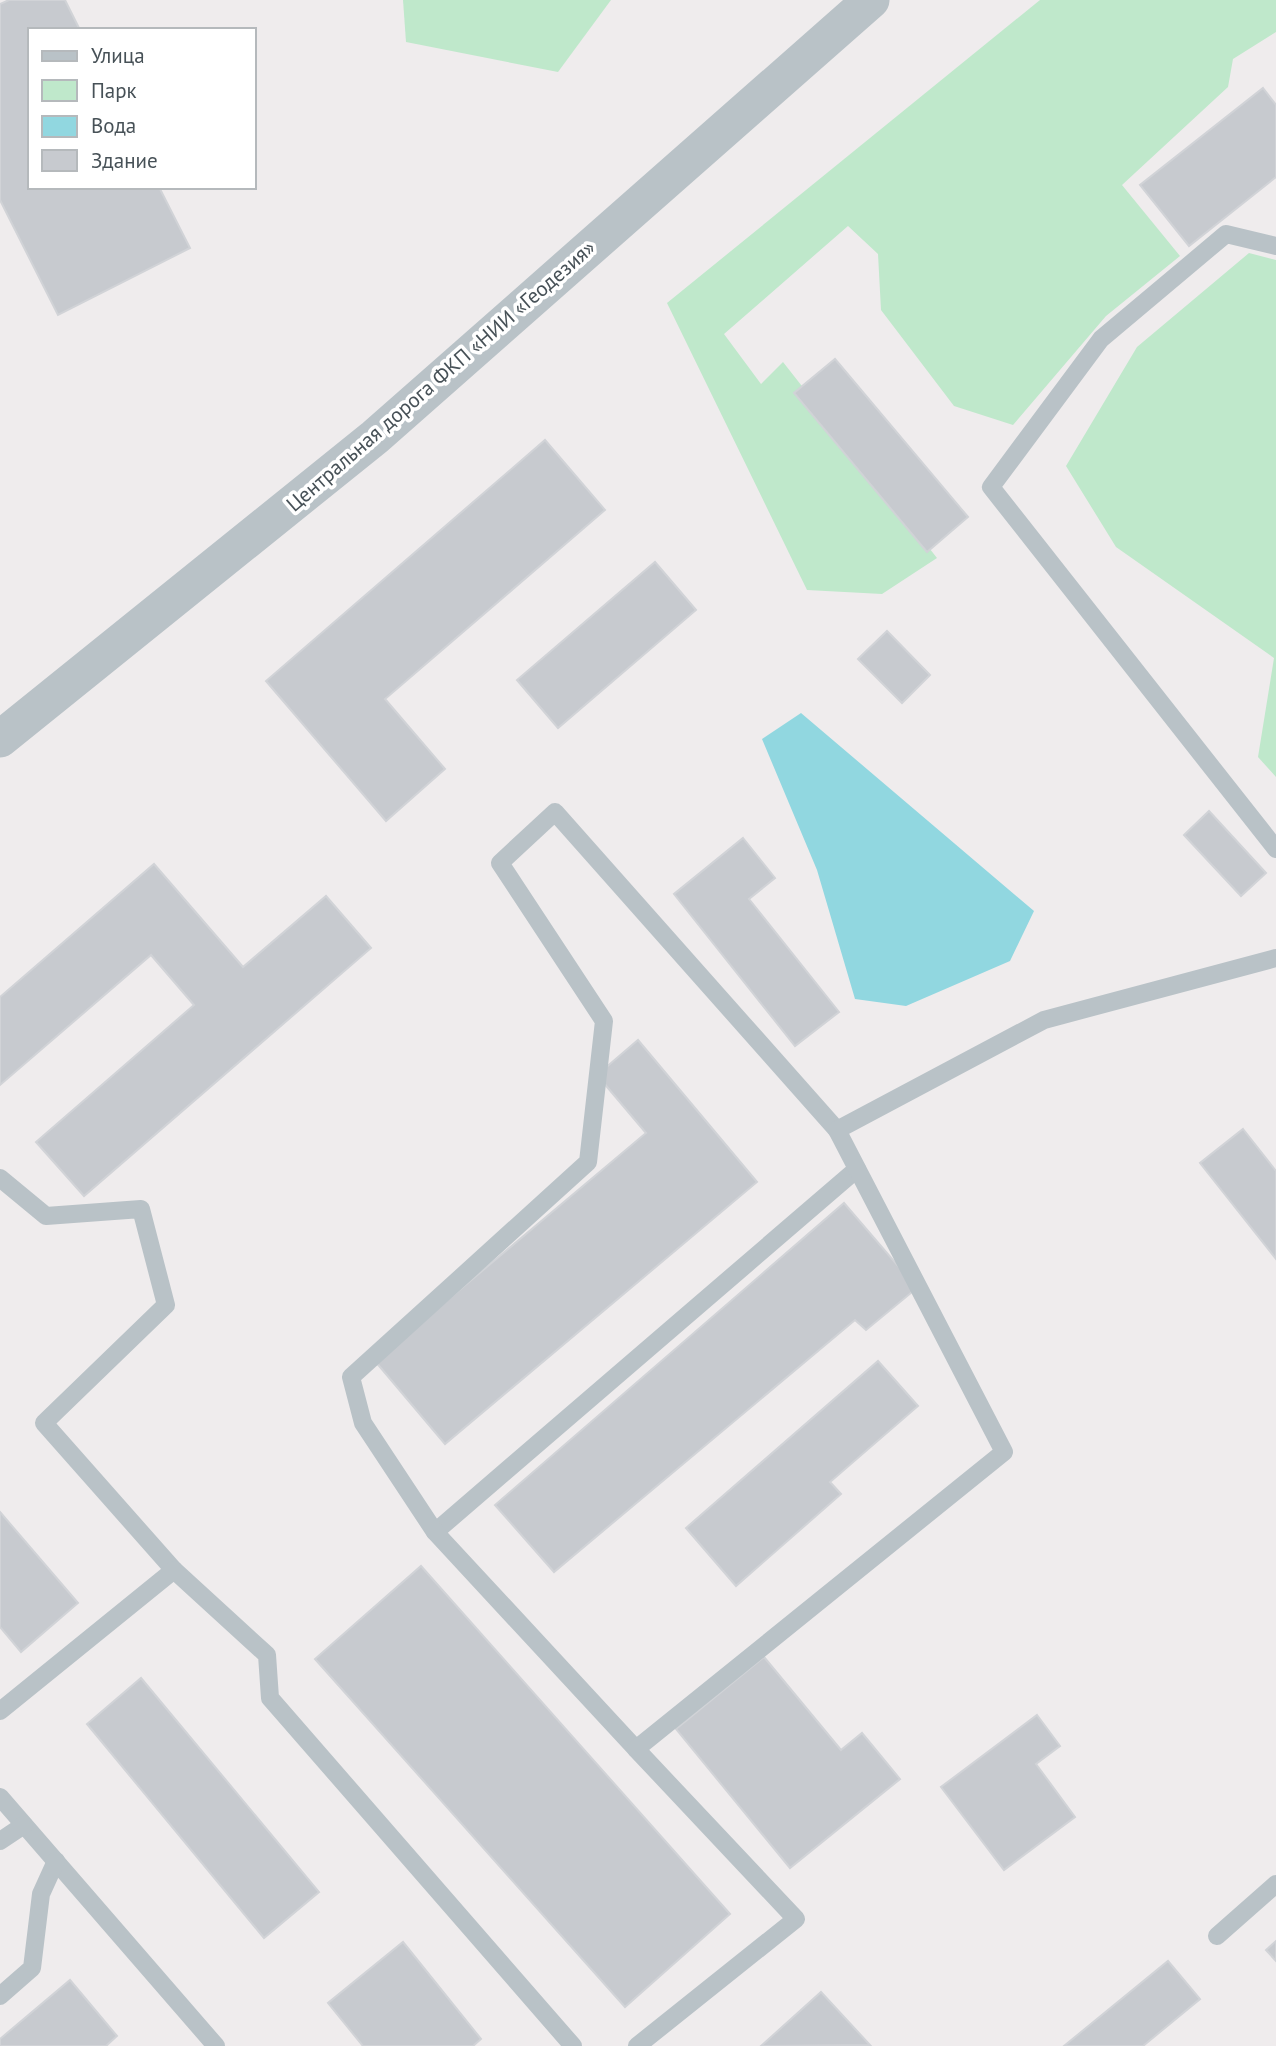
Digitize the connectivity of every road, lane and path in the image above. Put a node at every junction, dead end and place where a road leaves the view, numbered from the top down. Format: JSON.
{"nodes":[{"id":1,"x":871,"y":0,"type":"edge"},
{"id":2,"x":1276,"y":246,"type":"edge"},
{"id":3,"x":0,"y":739,"type":"edge"},
{"id":4,"x":1276,"y":849,"type":"edge"},
{"id":5,"x":1276,"y":958,"type":"edge"},
{"id":6,"x":837,"y":1130,"type":"junction"},
{"id":7,"x":857,"y":1169,"type":"junction"},
{"id":8,"x":0,"y":1178,"type":"edge"},
{"id":9,"x":435,"y":1532,"type":"junction"},
{"id":10,"x":174,"y":1570,"type":"junction"},
{"id":11,"x":0,"y":1711,"type":"edge"},
{"id":12,"x":636,"y":1749,"type":"junction"},
{"id":13,"x":0,"y":1797,"type":"edge"},
{"id":14,"x":24,"y":1825,"type":"junction"},
{"id":15,"x":0,"y":1841,"type":"edge"},
{"id":16,"x":56,"y":1861,"type":"junction"},
{"id":17,"x":1276,"y":1884,"type":"edge"},
{"id":18,"x":1217,"y":1936,"type":"dead end"},
{"id":19,"x":0,"y":1996,"type":"edge"},
{"id":20,"x":216,"y":2046,"type":"edge"},
{"id":21,"x":572,"y":2046,"type":"edge"},
{"id":22,"x":637,"y":2046,"type":"edge"}],
"edges":[{"from":1,"to":3,"type":"street","name":"Центральная дорога ФКП «НИИ «Геодезия»"},
{"from":2,"to":4,"type":"lane"},
{"from":5,"to":6,"type":"lane"},
{"from":6,"to":7,"type":"lane"},
{"from":6,"to":9,"type":"lane"},
{"from":7,"to":9,"type":"lane"},
{"from":7,"to":12,"type":"lane"},
{"from":8,"to":10,"type":"lane"},
{"from":9,"to":12,"type":"lane"},
{"from":10,"to":11,"type":"lane"},
{"from":10,"to":21,"type":"lane"},
{"from":12,"to":22,"type":"lane"},
{"from":13,"to":14,"type":"lane"},
{"from":14,"to":15,"type":"lane"},
{"from":14,"to":16,"type":"lane"},
{"from":16,"to":19,"type":"lane"},
{"from":16,"to":20,"type":"lane"},
{"from":17,"to":18,"type":"lane"}]}
